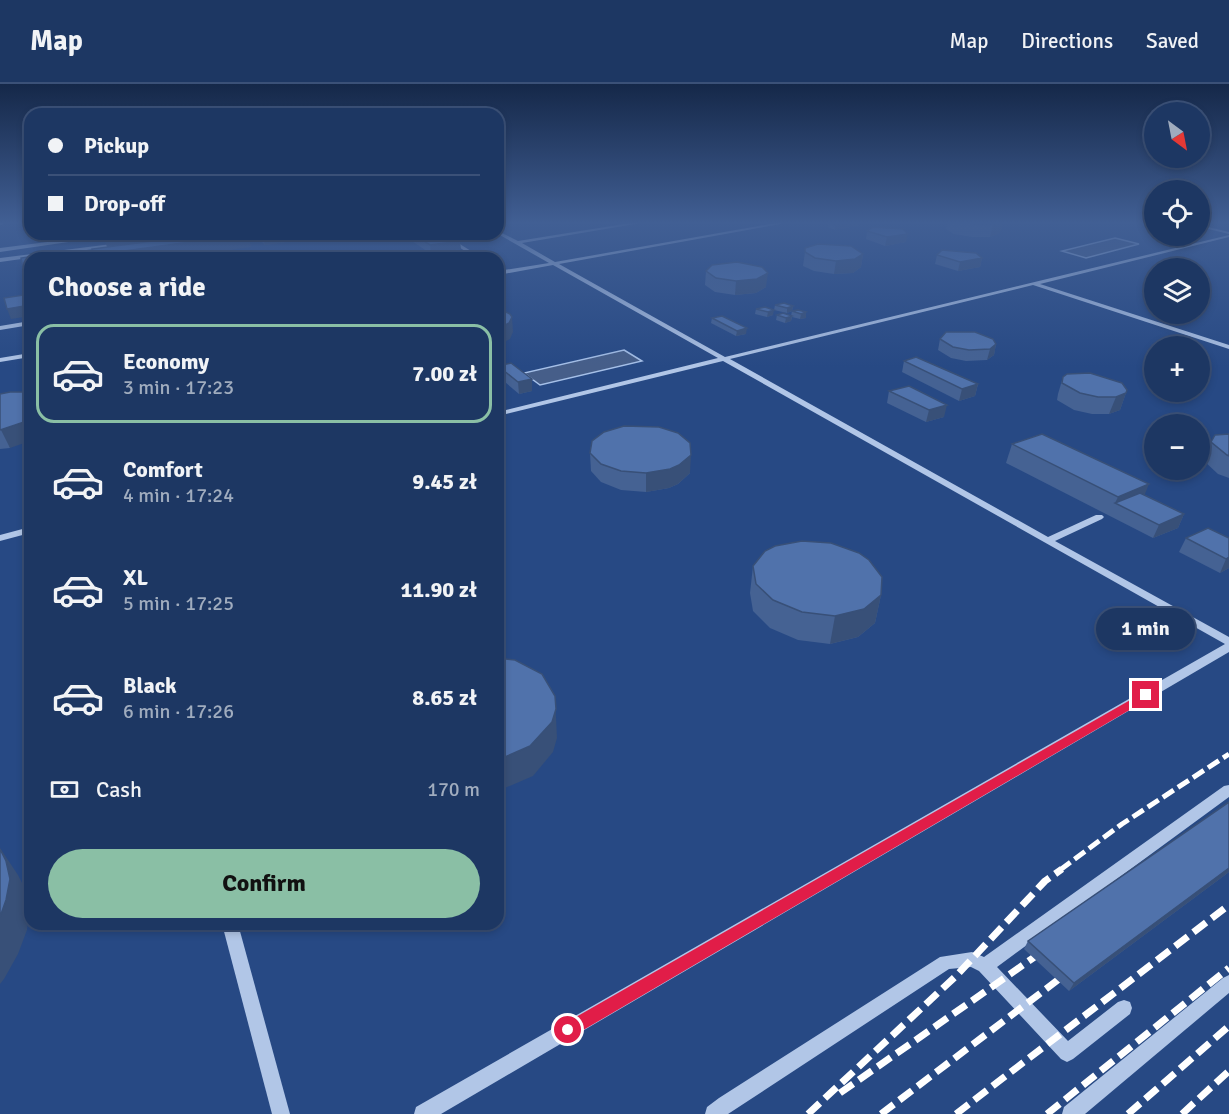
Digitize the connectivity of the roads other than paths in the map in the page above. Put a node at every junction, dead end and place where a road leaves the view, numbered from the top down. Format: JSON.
{"nodes":[{"id":1,"x":568,"y":271,"type":"edge"},
{"id":2,"x":1085,"y":271,"type":"edge"},
{"id":3,"x":1035,"y":284,"type":"junction"},
{"id":4,"x":24,"y":324,"type":"edge"},
{"id":5,"x":0,"y":328,"type":"edge"},
{"id":6,"x":1229,"y":347,"type":"edge"},
{"id":7,"x":24,"y":356,"type":"edge"},
{"id":8,"x":723,"y":358,"type":"junction"},
{"id":9,"x":0,"y":360,"type":"edge"},
{"id":10,"x":504,"y":413,"type":"edge"},
{"id":11,"x":1099,"y":517,"type":"dead end"},
{"id":12,"x":24,"y":532,"type":"edge"},
{"id":13,"x":0,"y":538,"type":"edge"},
{"id":14,"x":1049,"y":540,"type":"junction"},
{"id":15,"x":1229,"y":642,"type":"edge"},
{"id":16,"x":1229,"y":647,"type":"edge"},
{"id":17,"x":1229,"y":790,"type":"edge"},
{"id":18,"x":232,"y":930,"type":"edge"},
{"id":19,"x":985,"y":966,"type":"junction"},
{"id":20,"x":1229,"y":983,"type":"edge"},
{"id":21,"x":1124,"y":1008,"type":"dead end"},
{"id":22,"x":281,"y":1114,"type":"edge"},
{"id":23,"x":423,"y":1114,"type":"edge"},
{"id":24,"x":714,"y":1114,"type":"edge"},
{"id":25,"x":1071,"y":1114,"type":"edge"}],
"edges":[{"from":1,"to":8,"type":"lane"},
{"from":2,"to":3,"type":"lane"},
{"from":3,"to":6,"type":"lane"},
{"from":3,"to":8,"type":"lane"},
{"from":4,"to":5,"type":"lane"},
{"from":7,"to":9,"type":"lane"},
{"from":8,"to":10,"type":"lane"},
{"from":8,"to":14,"type":"lane"},
{"from":11,"to":14,"type":"lane"},
{"from":12,"to":13,"type":"lane"},
{"from":14,"to":15,"type":"lane"},
{"from":16,"to":23,"type":"lane"},
{"from":17,"to":19,"type":"lane"},
{"from":18,"to":22,"type":"lane"},
{"from":19,"to":21,"type":"lane"},
{"from":19,"to":24,"type":"lane"},
{"from":20,"to":25,"type":"lane"}]}
